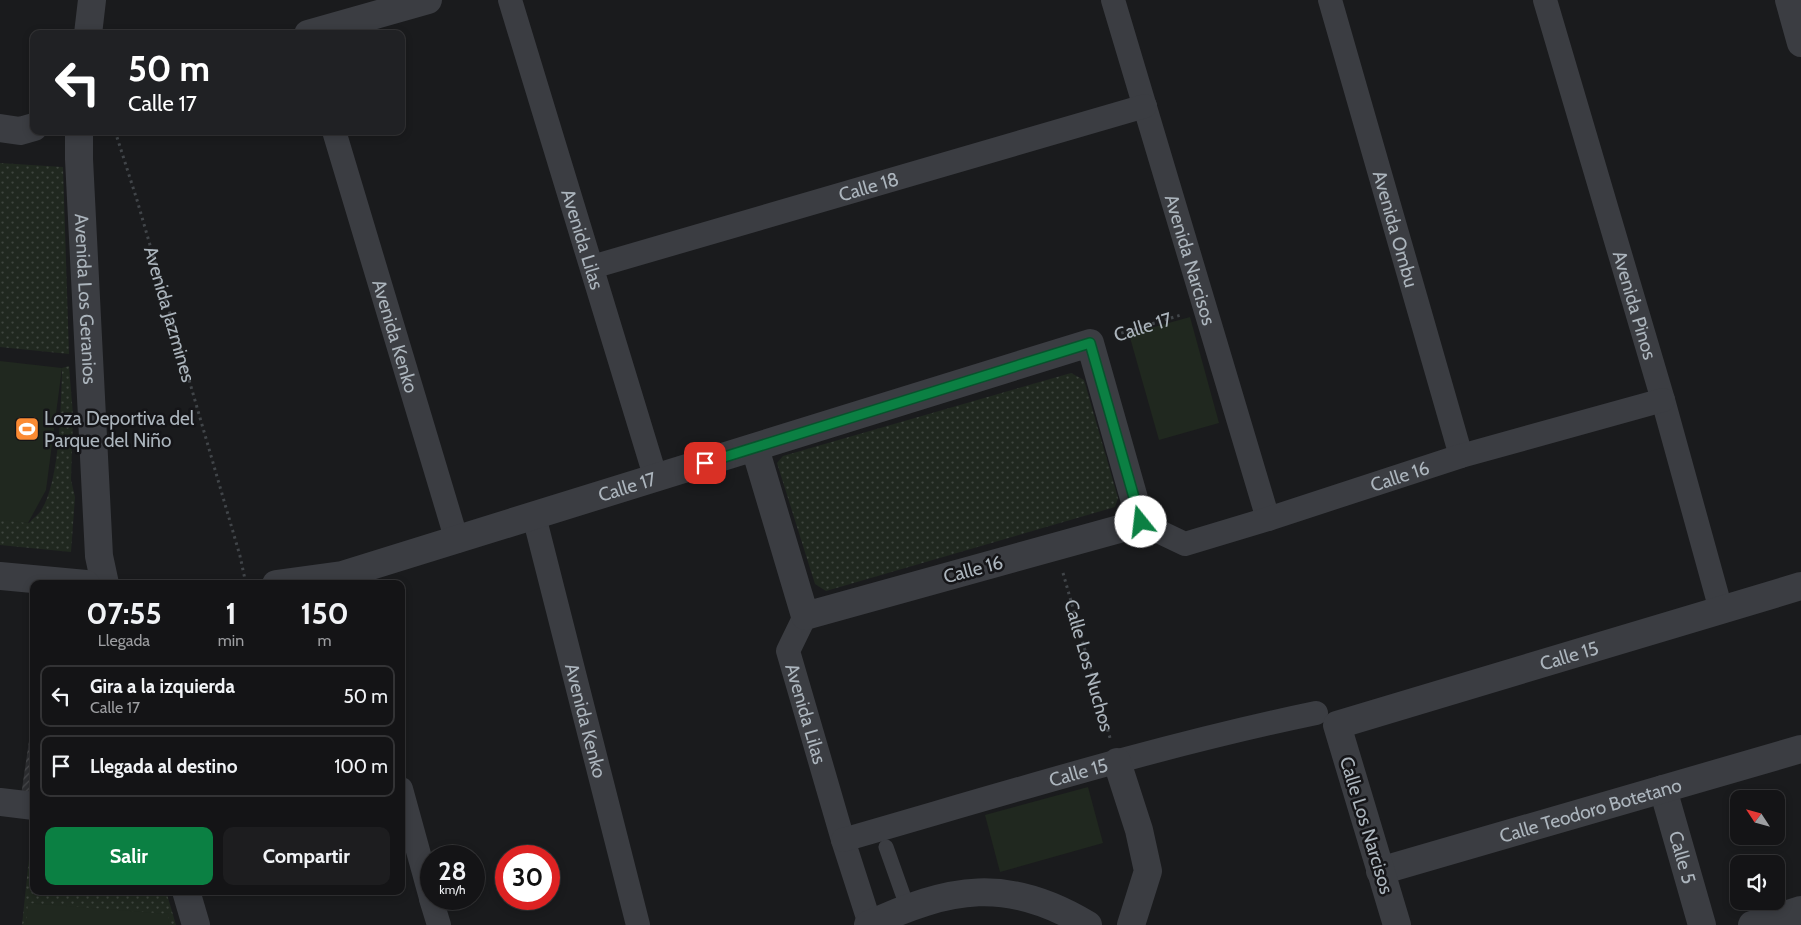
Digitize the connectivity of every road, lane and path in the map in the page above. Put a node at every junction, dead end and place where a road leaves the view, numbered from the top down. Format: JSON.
{"nodes":[{"id":1,"x":92,"y":0,"type":"edge"},
{"id":2,"x":428,"y":0,"type":"edge"},
{"id":3,"x":510,"y":0,"type":"edge"},
{"id":4,"x":1113,"y":0,"type":"edge"},
{"id":5,"x":1330,"y":0,"type":"edge"},
{"id":6,"x":1545,"y":0,"type":"edge"},
{"id":7,"x":1789,"y":0,"type":"edge"},
{"id":8,"x":88,"y":30,"type":"edge"},
{"id":9,"x":322,"y":30,"type":"edge"},
{"id":10,"x":1801,"y":43,"type":"edge"},
{"id":11,"x":1145,"y":106,"type":"junction"},
{"id":12,"x":0,"y":128,"type":"edge"},
{"id":13,"x":30,"y":128,"type":"edge"},
{"id":14,"x":79,"y":135,"type":"edge"},
{"id":15,"x":116,"y":135,"type":"edge"},
{"id":16,"x":335,"y":135,"type":"edge"},
{"id":17,"x":592,"y":267,"type":"junction"},
{"id":18,"x":1205,"y":307,"type":"junction"},
{"id":19,"x":1090,"y":343,"type":"junction"},
{"id":20,"x":1663,"y":400,"type":"junction"},
{"id":21,"x":755,"y":448,"type":"junction"},
{"id":22,"x":1461,"y":456,"type":"junction"},
{"id":23,"x":656,"y":478,"type":"junction"},
{"id":24,"x":534,"y":516,"type":"junction"},
{"id":25,"x":1268,"y":519,"type":"junction"},
{"id":26,"x":1141,"y":522,"type":"junction"},
{"id":27,"x":457,"y":540,"type":"junction"},
{"id":28,"x":1055,"y":546,"type":"junction"},
{"id":29,"x":0,"y":576,"type":"edge"},
{"id":30,"x":344,"y":579,"type":"edge"},
{"id":31,"x":43,"y":580,"type":"edge"},
{"id":32,"x":103,"y":580,"type":"edge"},
{"id":33,"x":245,"y":580,"type":"edge"},
{"id":34,"x":330,"y":580,"type":"edge"},
{"id":35,"x":1801,"y":586,"type":"edge"},
{"id":36,"x":1721,"y":610,"type":"junction"},
{"id":37,"x":805,"y":616,"type":"junction"},
{"id":38,"x":1327,"y":719,"type":"junction"},
{"id":39,"x":1801,"y":750,"type":"edge"},
{"id":40,"x":1116,"y":762,"type":"junction"},
{"id":41,"x":1663,"y":789,"type":"junction"},
{"id":42,"x":0,"y":802,"type":"edge"},
{"id":43,"x":405,"y":804,"type":"edge"},
{"id":44,"x":30,"y":806,"type":"edge"},
{"id":45,"x":843,"y":840,"type":"junction"},
{"id":46,"x":886,"y":847,"type":"dead end"},
{"id":47,"x":420,"y":858,"type":"edge"},
{"id":48,"x":1380,"y":871,"type":"junction"},
{"id":49,"x":187,"y":895,"type":"edge"},
{"id":50,"x":908,"y":909,"type":"junction"},
{"id":51,"x":435,"y":910,"type":"edge"},
{"id":52,"x":1801,"y":910,"type":"edge"},
{"id":53,"x":869,"y":924,"type":"edge"},
{"id":54,"x":196,"y":925,"type":"edge"},
{"id":55,"x":439,"y":925,"type":"edge"},
{"id":56,"x":638,"y":925,"type":"edge"},
{"id":57,"x":1088,"y":925,"type":"edge"},
{"id":58,"x":1131,"y":925,"type":"edge"},
{"id":59,"x":1396,"y":925,"type":"edge"},
{"id":60,"x":1702,"y":925,"type":"edge"},
{"id":61,"x":1752,"y":925,"type":"edge"}],
"edges":[{"from":1,"to":8,"type":"street"},
{"from":2,"to":9,"type":"street"},
{"from":3,"to":17,"type":"street","name":"Avenida Lilas"},
{"from":4,"to":11,"type":"street","name":"Avenida Narcisos"},
{"from":5,"to":22,"type":"street","name":"Avenida Ombu"},
{"from":6,"to":20,"type":"street","name":"Avenida Pinos"},
{"from":7,"to":10,"type":"street"},
{"from":11,"to":17,"type":"street","name":"Calle 18"},
{"from":11,"to":18,"type":"street","name":"Avenida Narcisos"},
{"from":12,"to":13,"type":"street"},
{"from":14,"to":32,"type":"street","name":"Avenida Los Geranios"},
{"from":15,"to":33,"type":"path","name":"Avenida Jazmines"},
{"from":16,"to":27,"type":"street","name":"Avenida Kenko"},
{"from":17,"to":23,"type":"street","name":"Avenida Lilas"},
{"from":18,"to":19,"type":"path","name":"Calle 17"},
{"from":18,"to":25,"type":"street","name":"Avenida Narcisos"},
{"from":19,"to":21,"type":"street","name":"Calle 17"},
{"from":19,"to":26,"type":"street"},
{"from":20,"to":22,"type":"street","name":"Calle 16"},
{"from":20,"to":36,"type":"street","name":"Avenida Pinos"},
{"from":21,"to":23,"type":"street","name":"Calle 17"},
{"from":21,"to":37,"type":"street"},
{"from":22,"to":25,"type":"street","name":"Calle 16"},
{"from":23,"to":24,"type":"street","name":"Calle 17"},
{"from":24,"to":27,"type":"street","name":"Calle 17"},
{"from":24,"to":56,"type":"street","name":"Avenida Kenko"},
{"from":25,"to":26,"type":"street","name":"Calle 16"},
{"from":26,"to":28,"type":"street","name":"Calle 16"},
{"from":27,"to":30,"type":"street","name":"Calle 17"},
{"from":28,"to":37,"type":"street","name":"Calle 16"},
{"from":28,"to":40,"type":"path","name":"Calle Los Nuchos"},
{"from":29,"to":31,"type":"street"},
{"from":30,"to":34,"type":"street","name":"Calle 17"},
{"from":35,"to":36,"type":"street","name":"Calle 15"},
{"from":36,"to":38,"type":"street","name":"Calle 15"},
{"from":37,"to":45,"type":"street","name":"Avenida Lilas"},
{"from":38,"to":40,"type":"street","name":"Calle 15"},
{"from":38,"to":48,"type":"street","name":"Calle Los Narcisos"},
{"from":39,"to":41,"type":"street","name":"Calle Teodoro Botetano"},
{"from":40,"to":45,"type":"street","name":"Calle 15"},
{"from":40,"to":58,"type":"street"},
{"from":41,"to":48,"type":"street","name":"Calle Teodoro Botetano"},
{"from":41,"to":60,"type":"street","name":"Calle 5"},
{"from":42,"to":44,"type":"street"},
{"from":43,"to":47,"type":"street"},
{"from":45,"to":53,"type":"street","name":"Avenida Lilas"},
{"from":46,"to":50,"type":"lane"},
{"from":48,"to":59,"type":"street","name":"Calle Los Narcisos"},
{"from":49,"to":54,"type":"street"},
{"from":50,"to":53,"type":"street"},
{"from":50,"to":57,"type":"street"},
{"from":51,"to":55,"type":"street"},
{"from":52,"to":61,"type":"street"}]}
